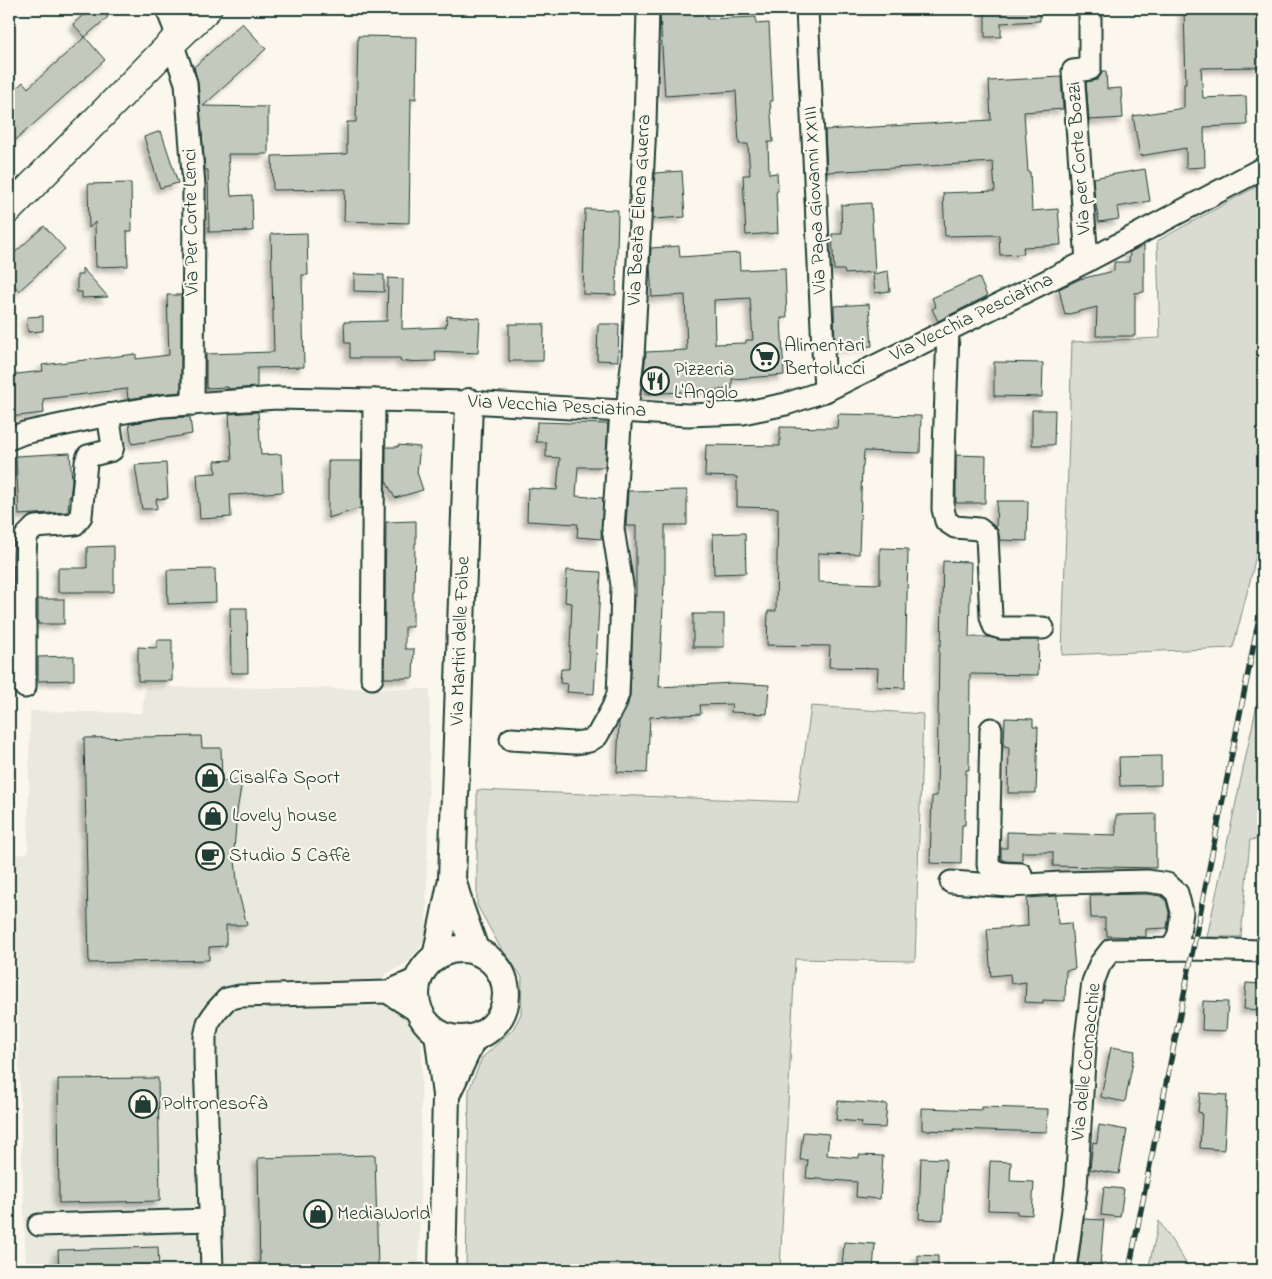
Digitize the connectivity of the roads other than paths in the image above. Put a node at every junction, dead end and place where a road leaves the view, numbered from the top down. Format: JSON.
{"nodes":[{"id":1,"x":168,"y":9,"type":"edge"},
{"id":2,"x":207,"y":9,"type":"edge"},
{"id":3,"x":648,"y":9,"type":"edge"},
{"id":4,"x":807,"y":9,"type":"edge"},
{"id":5,"x":1090,"y":9,"type":"edge"},
{"id":6,"x":175,"y":40,"type":"junction"},
{"id":7,"x":1263,"y":168,"type":"edge"},
{"id":8,"x":9,"y":209,"type":"edge"},
{"id":9,"x":1087,"y":261,"type":"junction"},
{"id":10,"x":948,"y":330,"type":"junction"},
{"id":11,"x":825,"y":391,"type":"junction"},
{"id":12,"x":374,"y":400,"type":"junction"},
{"id":13,"x":470,"y":402,"type":"junction"},
{"id":14,"x":194,"y":404,"type":"junction"},
{"id":15,"x":624,"y":411,"type":"junction"},
{"id":16,"x":108,"y":415,"type":"junction"},
{"id":17,"x":9,"y":438,"type":"edge"},
{"id":18,"x":1043,"y":628,"type":"dead end"},
{"id":19,"x":372,"y":678,"type":"dead end"},
{"id":20,"x":25,"y":688,"type":"dead end"},
{"id":21,"x":991,"y":729,"type":"dead end"},
{"id":22,"x":511,"y":740,"type":"dead end"},
{"id":23,"x":452,"y":879,"type":"junction"},
{"id":24,"x":951,"y":882,"type":"dead end"},
{"id":25,"x":1061,"y":883,"type":"junction"},
{"id":26,"x":1172,"y":949,"type":"junction"},
{"id":27,"x":1263,"y":951,"type":"edge"},
{"id":28,"x":476,"y":952,"type":"junction"},
{"id":29,"x":436,"y":956,"type":"junction"},
{"id":30,"x":419,"y":978,"type":"junction"},
{"id":31,"x":387,"y":992,"type":"junction"},
{"id":32,"x":420,"y":1013,"type":"junction"},
{"id":33,"x":438,"y":1033,"type":"junction"},
{"id":34,"x":473,"y":1038,"type":"junction"},
{"id":35,"x":446,"y":1095,"type":"junction"},
{"id":36,"x":210,"y":1220,"type":"junction"},
{"id":37,"x":39,"y":1225,"type":"dead end"},
{"id":38,"x":212,"y":1270,"type":"edge"},
{"id":39,"x":442,"y":1270,"type":"edge"},
{"id":40,"x":1065,"y":1270,"type":"edge"}],
"edges":[{"from":1,"to":6,"type":"street","name":"Via Per Corte Lenci"},
{"from":2,"to":6,"type":"main road"},
{"from":3,"to":15,"type":"street","name":"Via Beata Elena Guerra"},
{"from":4,"to":11,"type":"street","name":"Via Papa Giovanni XXIII"},
{"from":5,"to":9,"type":"street","name":"Via per Corte Bozzi"},
{"from":6,"to":8,"type":"main road"},
{"from":6,"to":14,"type":"street","name":"Via Per Corte Lenci"},
{"from":7,"to":9,"type":"street","name":"Via Vecchia Pesciatina"},
{"from":9,"to":10,"type":"street","name":"Via Vecchia Pesciatina"},
{"from":10,"to":11,"type":"street","name":"Via Vecchia Pesciatina"},
{"from":10,"to":18,"type":"street"},
{"from":11,"to":15,"type":"street","name":"Via Vecchia Pesciatina"},
{"from":12,"to":13,"type":"street","name":"Via Vecchia Pesciatina"},
{"from":12,"to":14,"type":"street","name":"Via Vecchia Pesciatina"},
{"from":12,"to":19,"type":"street"},
{"from":13,"to":15,"type":"street","name":"Via Vecchia Pesciatina"},
{"from":13,"to":23,"type":"street","name":"Via Martiri delle Foibe"},
{"from":14,"to":16,"type":"street","name":"Via Vecchia Pesciatina"},
{"from":15,"to":22,"type":"street","name":"Via Beata Elena Guerra"},
{"from":16,"to":17,"type":"street","name":"Via Vecchia Pesciatina"},
{"from":16,"to":20,"type":"street"},
{"from":21,"to":25,"type":"street"},
{"from":23,"to":28,"type":"street","name":"Via Martiri delle Foibe"},
{"from":23,"to":29,"type":"street","name":"Via Martiri delle Foibe"},
{"from":24,"to":25,"type":"street"},
{"from":25,"to":26,"type":"street"},
{"from":26,"to":27,"type":"street","name":"Via delle Cornacchie"},
{"from":26,"to":40,"type":"street","name":"Via delle Cornacchie"},
{"from":28,"to":29,"type":"street"},
{"from":28,"to":34,"type":"street"},
{"from":29,"to":30,"type":"street"},
{"from":30,"to":31,"type":"street"},
{"from":30,"to":32,"type":"street"},
{"from":31,"to":32,"type":"street"},
{"from":31,"to":36,"type":"street"},
{"from":32,"to":33,"type":"street"},
{"from":33,"to":34,"type":"street"},
{"from":33,"to":35,"type":"street"},
{"from":34,"to":35,"type":"street"},
{"from":35,"to":39,"type":"street"},
{"from":36,"to":37,"type":"street"},
{"from":36,"to":38,"type":"street"}]}
